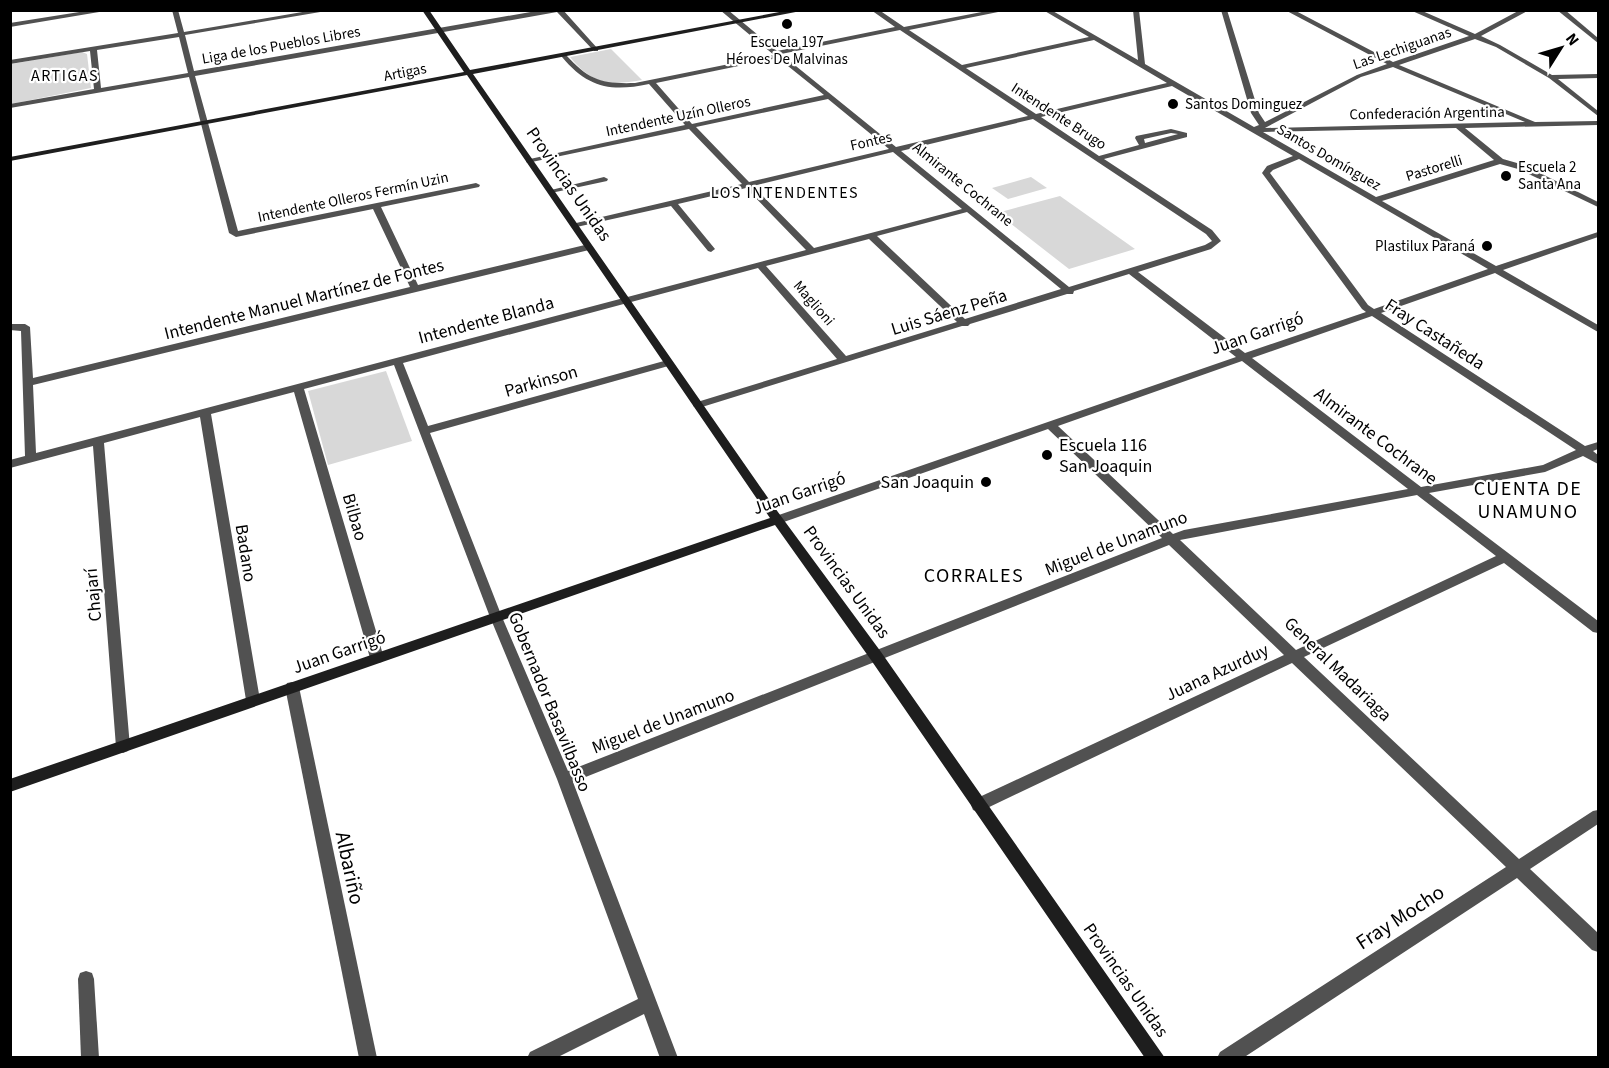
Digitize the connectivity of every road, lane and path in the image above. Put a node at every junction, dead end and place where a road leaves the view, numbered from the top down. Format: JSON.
{"nodes":[{"id":1,"x":61,"y":10,"type":"edge"},
{"id":2,"x":108,"y":10,"type":"edge"},
{"id":3,"x":175,"y":10,"type":"edge"},
{"id":4,"x":329,"y":10,"type":"edge"},
{"id":5,"x":425,"y":10,"type":"edge"},
{"id":6,"x":557,"y":10,"type":"edge"},
{"id":7,"x":804,"y":10,"type":"edge"},
{"id":8,"x":874,"y":10,"type":"edge"},
{"id":9,"x":1005,"y":10,"type":"edge"},
{"id":10,"x":1046,"y":10,"type":"edge"},
{"id":11,"x":1136,"y":10,"type":"edge"},
{"id":12,"x":1224,"y":10,"type":"edge"},
{"id":13,"x":1288,"y":10,"type":"edge"},
{"id":14,"x":1413,"y":10,"type":"edge"},
{"id":15,"x":1526,"y":10,"type":"edge"},
{"id":16,"x":1560,"y":10,"type":"edge"},
{"id":17,"x":722,"y":11,"type":"edge"},
{"id":18,"x":50,"y":20,"type":"junction"},
{"id":19,"x":738,"y":23,"type":"junction"},
{"id":20,"x":10,"y":25,"type":"edge"},
{"id":21,"x":903,"y":29,"type":"junction"},
{"id":22,"x":439,"y":30,"type":"junction"},
{"id":23,"x":181,"y":34,"type":"junction"},
{"id":24,"x":1476,"y":36,"type":"junction"},
{"id":25,"x":1095,"y":38,"type":"junction"},
{"id":26,"x":1599,"y":41,"type":"edge"},
{"id":27,"x":93,"y":48,"type":"junction"},
{"id":28,"x":596,"y":50,"type":"junction"},
{"id":29,"x":778,"y":54,"type":"junction"},
{"id":30,"x":564,"y":56,"type":"junction"},
{"id":31,"x":10,"y":62,"type":"edge"},
{"id":32,"x":1142,"y":64,"type":"junction"},
{"id":33,"x":1392,"y":64,"type":"junction"},
{"id":34,"x":962,"y":67,"type":"junction"},
{"id":35,"x":190,"y":74,"type":"junction"},
{"id":36,"x":468,"y":74,"type":"junction"},
{"id":37,"x":1599,"y":76,"type":"edge"},
{"id":38,"x":1551,"y":77,"type":"junction"},
{"id":39,"x":651,"y":82,"type":"junction"},
{"id":40,"x":1174,"y":83,"type":"junction"},
{"id":41,"x":98,"y":90,"type":"junction"},
{"id":42,"x":831,"y":96,"type":"junction"},
{"id":43,"x":10,"y":106,"type":"edge"},
{"id":44,"x":1599,"y":114,"type":"edge"},
{"id":45,"x":1033,"y":115,"type":"junction"},
{"id":46,"x":1599,"y":123,"type":"edge"},
{"id":47,"x":202,"y":124,"type":"junction"},
{"id":48,"x":1534,"y":124,"type":"junction"},
{"id":49,"x":1458,"y":126,"type":"junction"},
{"id":50,"x":691,"y":127,"type":"junction"},
{"id":51,"x":1259,"y":127,"type":"junction"},
{"id":52,"x":1143,"y":146,"type":"junction"},
{"id":53,"x":896,"y":149,"type":"junction"},
{"id":54,"x":1300,"y":156,"type":"junction"},
{"id":55,"x":1098,"y":158,"type":"junction"},
{"id":56,"x":10,"y":159,"type":"edge"},
{"id":57,"x":530,"y":161,"type":"junction"},
{"id":58,"x":1500,"y":161,"type":"junction"},
{"id":59,"x":604,"y":179,"type":"dead end"},
{"id":60,"x":746,"y":184,"type":"junction"},
{"id":61,"x":476,"y":185,"type":"dead end"},
{"id":62,"x":551,"y":191,"type":"junction"},
{"id":63,"x":1375,"y":200,"type":"junction"},
{"id":64,"x":673,"y":203,"type":"junction"},
{"id":65,"x":1599,"y":205,"type":"edge"},
{"id":66,"x":376,"y":206,"type":"junction"},
{"id":67,"x":970,"y":209,"type":"junction"},
{"id":68,"x":575,"y":226,"type":"junction"},
{"id":69,"x":870,"y":235,"type":"junction"},
{"id":70,"x":1596,"y":237,"type":"edge"},
{"id":71,"x":589,"y":247,"type":"junction"},
{"id":72,"x":1208,"y":248,"type":"joint"},
{"id":73,"x":711,"y":249,"type":"dead end"},
{"id":74,"x":811,"y":250,"type":"junction"},
{"id":75,"x":760,"y":265,"type":"junction"},
{"id":76,"x":1496,"y":270,"type":"junction"},
{"id":77,"x":1132,"y":272,"type":"junction"},
{"id":78,"x":415,"y":288,"type":"junction"},
{"id":79,"x":1070,"y":292,"type":"junction"},
{"id":80,"x":626,"y":300,"type":"junction"},
{"id":81,"x":1371,"y":312,"type":"junction"},
{"id":82,"x":965,"y":324,"type":"junction"},
{"id":83,"x":11,"y":327,"type":"edge"},
{"id":84,"x":1599,"y":329,"type":"edge"},
{"id":85,"x":1242,"y":357,"type":"junction"},
{"id":86,"x":397,"y":360,"type":"junction"},
{"id":87,"x":845,"y":361,"type":"junction"},
{"id":88,"x":668,"y":363,"type":"junction"},
{"id":89,"x":27,"y":383,"type":"junction"},
{"id":90,"x":298,"y":387,"type":"junction"},
{"id":91,"x":698,"y":405,"type":"junction"},
{"id":92,"x":205,"y":412,"type":"junction"},
{"id":93,"x":1049,"y":424,"type":"junction"},
{"id":94,"x":424,"y":431,"type":"junction"},
{"id":95,"x":99,"y":440,"type":"junction"},
{"id":96,"x":1599,"y":445,"type":"edge"},
{"id":97,"x":1585,"y":451,"type":"junction"},
{"id":98,"x":31,"y":459,"type":"junction"},
{"id":99,"x":1599,"y":460,"type":"edge"},
{"id":100,"x":10,"y":464,"type":"edge"},
{"id":101,"x":1418,"y":490,"type":"junction"},
{"id":102,"x":777,"y":520,"type":"junction"},
{"id":103,"x":1171,"y":538,"type":"junction"},
{"id":104,"x":1505,"y":557,"type":"junction"},
{"id":105,"x":496,"y":618,"type":"junction"},
{"id":106,"x":1599,"y":628,"type":"edge"},
{"id":107,"x":1295,"y":655,"type":"junction"},
{"id":108,"x":876,"y":656,"type":"junction"},
{"id":109,"x":376,"y":658,"type":"junction"},
{"id":110,"x":291,"y":687,"type":"junction"},
{"id":111,"x":253,"y":700,"type":"junction"},
{"id":112,"x":123,"y":747,"type":"junction"},
{"id":113,"x":564,"y":779,"type":"junction"},
{"id":114,"x":10,"y":786,"type":"edge"},
{"id":115,"x":978,"y":805,"type":"junction"},
{"id":116,"x":1599,"y":816,"type":"edge"},
{"id":117,"x":1516,"y":868,"type":"junction"},
{"id":118,"x":1599,"y":944,"type":"edge"},
{"id":119,"x":86,"y":979,"type":"dead end"},
{"id":120,"x":648,"y":1003,"type":"junction"},
{"id":121,"x":90,"y":1058,"type":"edge"},
{"id":122,"x":368,"y":1058,"type":"edge"},
{"id":123,"x":536,"y":1058,"type":"edge"},
{"id":124,"x":669,"y":1058,"type":"edge"},
{"id":125,"x":1156,"y":1058,"type":"edge"},
{"id":126,"x":1226,"y":1058,"type":"edge"}],
"edges":[{"from":1,"to":18,"type":"street"},
{"from":2,"to":18,"type":"street"},
{"from":3,"to":23,"type":"street"},
{"from":4,"to":23,"type":"street"},
{"from":5,"to":22,"type":"street","name":"Provincias Unidas"},
{"from":6,"to":22,"type":"street","name":"Liga de los Pueblos Libres"},
{"from":6,"to":28,"type":"street"},
{"from":7,"to":19,"type":"street","name":"Artigas"},
{"from":8,"to":21,"type":"street","name":"Intendente Brugo"},
{"from":9,"to":21,"type":"street"},
{"from":10,"to":25,"type":"street","name":"Santos Domínguez"},
{"from":11,"to":32,"type":"street"},
{"from":12,"to":51,"type":"street"},
{"from":13,"to":33,"type":"street"},
{"from":14,"to":24,"type":"street"},
{"from":15,"to":24,"type":"street","name":"Las Lechiguanas"},
{"from":16,"to":26,"type":"street"},
{"from":17,"to":19,"type":"street","name":"Almirante Cochrane"},
{"from":18,"to":20,"type":"street"},
{"from":19,"to":28,"type":"street","name":"Artigas"},
{"from":19,"to":29,"type":"street","name":"Almirante Cochrane"},
{"from":21,"to":29,"type":"street"},
{"from":21,"to":34,"type":"street","name":"Intendente Brugo"},
{"from":22,"to":35,"type":"street","name":"Liga de los Pueblos Libres"},
{"from":22,"to":36,"type":"street","name":"Provincias Unidas"},
{"from":23,"to":27,"type":"street"},
{"from":23,"to":35,"type":"street"},
{"from":24,"to":33,"type":"street","name":"Las Lechiguanas"},
{"from":24,"to":38,"type":"street"},
{"from":25,"to":32,"type":"street","name":"Santos Domínguez"},
{"from":25,"to":34,"type":"street"},
{"from":27,"to":31,"type":"street"},
{"from":27,"to":41,"type":"street"},
{"from":28,"to":30,"type":"street","name":"Artigas"},
{"from":29,"to":39,"type":"street"},
{"from":29,"to":42,"type":"street","name":"Almirante Cochrane"},
{"from":30,"to":36,"type":"street","name":"Artigas"},
{"from":30,"to":39,"type":"street"},
{"from":32,"to":40,"type":"street","name":"Santos Domínguez"},
{"from":33,"to":48,"type":"street"},
{"from":33,"to":51,"type":"street","name":"Las Lechiguanas"},
{"from":34,"to":45,"type":"street","name":"Intendente Brugo"},
{"from":35,"to":41,"type":"street","name":"Liga de los Pueblos Libres"},
{"from":35,"to":47,"type":"street"},
{"from":36,"to":47,"type":"street","name":"Artigas"},
{"from":36,"to":57,"type":"street","name":"Provincias Unidas"},
{"from":37,"to":38,"type":"street"},
{"from":38,"to":44,"type":"street"},
{"from":39,"to":50,"type":"street"},
{"from":40,"to":45,"type":"street","name":"Fontes"},
{"from":40,"to":51,"type":"street","name":"Santos Domínguez"},
{"from":41,"to":43,"type":"street","name":"Liga de los Pueblos Libres"},
{"from":42,"to":50,"type":"street","name":"Intendente Uzín Olleros"},
{"from":42,"to":53,"type":"street","name":"Almirante Cochrane"},
{"from":45,"to":53,"type":"street","name":"Fontes"},
{"from":45,"to":55,"type":"street","name":"Intendente Brugo"},
{"from":46,"to":48,"type":"street","name":"Confederación Argentina"},
{"from":47,"to":56,"type":"street","name":"Artigas"},
{"from":47,"to":66,"type":"street","name":"Intendente Olleros Fermín Uzin"},
{"from":48,"to":49,"type":"street","name":"Confederación Argentina"},
{"from":49,"to":51,"type":"street","name":"Confederación Argentina"},
{"from":49,"to":58,"type":"street"},
{"from":50,"to":57,"type":"street","name":"Intendente Uzín Olleros"},
{"from":50,"to":60,"type":"street"},
{"from":51,"to":54,"type":"street","name":"Santos Domínguez"},
{"from":52,"to":52,"type":"street"},
{"from":52,"to":55,"type":"street"},
{"from":53,"to":60,"type":"street","name":"Fontes"},
{"from":53,"to":67,"type":"street","name":"Almirante Cochrane"},
{"from":54,"to":63,"type":"street","name":"Santos Domínguez"},
{"from":54,"to":81,"type":"street","name":"Fray Castañeda"},
{"from":55,"to":72,"type":"street","name":"Intendente Brugo"},
{"from":57,"to":62,"type":"street","name":"Provincias Unidas"},
{"from":58,"to":63,"type":"street","name":"Pastorelli"},
{"from":58,"to":65,"type":"street"},
{"from":59,"to":62,"type":"street"},
{"from":60,"to":64,"type":"street","name":"Fontes"},
{"from":60,"to":74,"type":"street"},
{"from":61,"to":66,"type":"street","name":"Intendente Olleros Fermín Uzin"},
{"from":62,"to":68,"type":"street","name":"Provincias Unidas"},
{"from":63,"to":76,"type":"street","name":"Santos Domínguez"},
{"from":64,"to":68,"type":"street","name":"Fontes"},
{"from":64,"to":73,"type":"street"},
{"from":66,"to":78,"type":"street"},
{"from":67,"to":69,"type":"street","name":"Intendente Blanda"},
{"from":67,"to":79,"type":"street","name":"Almirante Cochrane"},
{"from":68,"to":71,"type":"street","name":"Provincias Unidas"},
{"from":69,"to":74,"type":"street","name":"Intendente Blanda"},
{"from":69,"to":82,"type":"street"},
{"from":70,"to":76,"type":"street","name":"Juan Garrigó"},
{"from":71,"to":78,"type":"street","name":"Intendente Manuel Martínez de Fontes"},
{"from":71,"to":80,"type":"street","name":"Provincias Unidas"},
{"from":72,"to":77,"type":"street","name":"Luis Sáenz Peña"},
{"from":74,"to":75,"type":"street","name":"Intendente Blanda"},
{"from":75,"to":80,"type":"street","name":"Intendente Blanda"},
{"from":75,"to":87,"type":"street","name":"Maglioni"},
{"from":76,"to":81,"type":"street","name":"Juan Garrigó"},
{"from":76,"to":84,"type":"street","name":"Santos Domínguez"},
{"from":77,"to":79,"type":"street","name":"Luis Sáenz Peña"},
{"from":77,"to":85,"type":"street","name":"Almirante Cochrane"},
{"from":78,"to":89,"type":"street","name":"Intendente Manuel Martínez de Fontes"},
{"from":79,"to":82,"type":"street","name":"Luis Sáenz Peña"},
{"from":80,"to":86,"type":"street","name":"Intendente Blanda"},
{"from":80,"to":88,"type":"street","name":"Provincias Unidas"},
{"from":81,"to":85,"type":"street","name":"Juan Garrigó"},
{"from":81,"to":97,"type":"street","name":"Fray Castañeda"},
{"from":82,"to":87,"type":"street","name":"Luis Sáenz Peña"},
{"from":83,"to":89,"type":"street"},
{"from":85,"to":93,"type":"street","name":"Juan Garrigó"},
{"from":85,"to":101,"type":"street","name":"Almirante Cochrane"},
{"from":86,"to":90,"type":"street","name":"Intendente Blanda"},
{"from":86,"to":94,"type":"street","name":"Gobernador Basavilbasso"},
{"from":87,"to":91,"type":"street","name":"Luis Sáenz Peña"},
{"from":88,"to":91,"type":"street","name":"Provincias Unidas"},
{"from":88,"to":94,"type":"street","name":"Parkinson"},
{"from":89,"to":98,"type":"street"},
{"from":90,"to":92,"type":"street","name":"Intendente Blanda"},
{"from":90,"to":109,"type":"street","name":"Bilbao"},
{"from":91,"to":102,"type":"street","name":"Provincias Unidas"},
{"from":92,"to":95,"type":"street","name":"Intendente Blanda"},
{"from":92,"to":111,"type":"street","name":"Badano"},
{"from":93,"to":102,"type":"street","name":"Juan Garrigó"},
{"from":93,"to":103,"type":"street","name":"General Madariaga"},
{"from":94,"to":105,"type":"street","name":"Gobernador Basavilbasso"},
{"from":95,"to":98,"type":"street","name":"Intendente Blanda"},
{"from":95,"to":112,"type":"street","name":"Chajarí"},
{"from":96,"to":97,"type":"street","name":"Miguel de Unamuno"},
{"from":97,"to":99,"type":"street","name":"Fray Castañeda"},
{"from":97,"to":101,"type":"street","name":"Miguel de Unamuno"},
{"from":98,"to":100,"type":"street","name":"Intendente Blanda"},
{"from":101,"to":103,"type":"street","name":"Miguel de Unamuno"},
{"from":101,"to":104,"type":"street","name":"Almirante Cochrane"},
{"from":102,"to":105,"type":"street","name":"Juan Garrigó"},
{"from":102,"to":108,"type":"street","name":"Provincias Unidas"},
{"from":103,"to":107,"type":"street","name":"General Madariaga"},
{"from":103,"to":108,"type":"street","name":"Miguel de Unamuno"},
{"from":104,"to":106,"type":"street","name":"Almirante Cochrane"},
{"from":104,"to":107,"type":"street","name":"Juana Azurduy"},
{"from":105,"to":109,"type":"street","name":"Juan Garrigó"},
{"from":105,"to":113,"type":"street","name":"Gobernador Basavilbasso"},
{"from":107,"to":115,"type":"street","name":"Juana Azurduy"},
{"from":107,"to":117,"type":"street","name":"General Madariaga"},
{"from":108,"to":113,"type":"street","name":"Miguel de Unamuno"},
{"from":108,"to":115,"type":"street","name":"Provincias Unidas"},
{"from":109,"to":110,"type":"street","name":"Juan Garrigó"},
{"from":110,"to":111,"type":"street","name":"Juan Garrigó"},
{"from":110,"to":122,"type":"street","name":"Albariño"},
{"from":111,"to":112,"type":"street","name":"Juan Garrigó"},
{"from":112,"to":114,"type":"street","name":"Juan Garrigó"},
{"from":113,"to":120,"type":"street","name":"Gobernador Basavilbasso"},
{"from":115,"to":125,"type":"street","name":"Provincias Unidas"},
{"from":116,"to":117,"type":"street","name":"Fray Mocho"},
{"from":117,"to":118,"type":"street","name":"General Madariaga"},
{"from":117,"to":126,"type":"street","name":"Fray Mocho"},
{"from":119,"to":121,"type":"street"},
{"from":120,"to":123,"type":"street"},
{"from":120,"to":124,"type":"street","name":"Gobernador Basavilbasso"}]}
